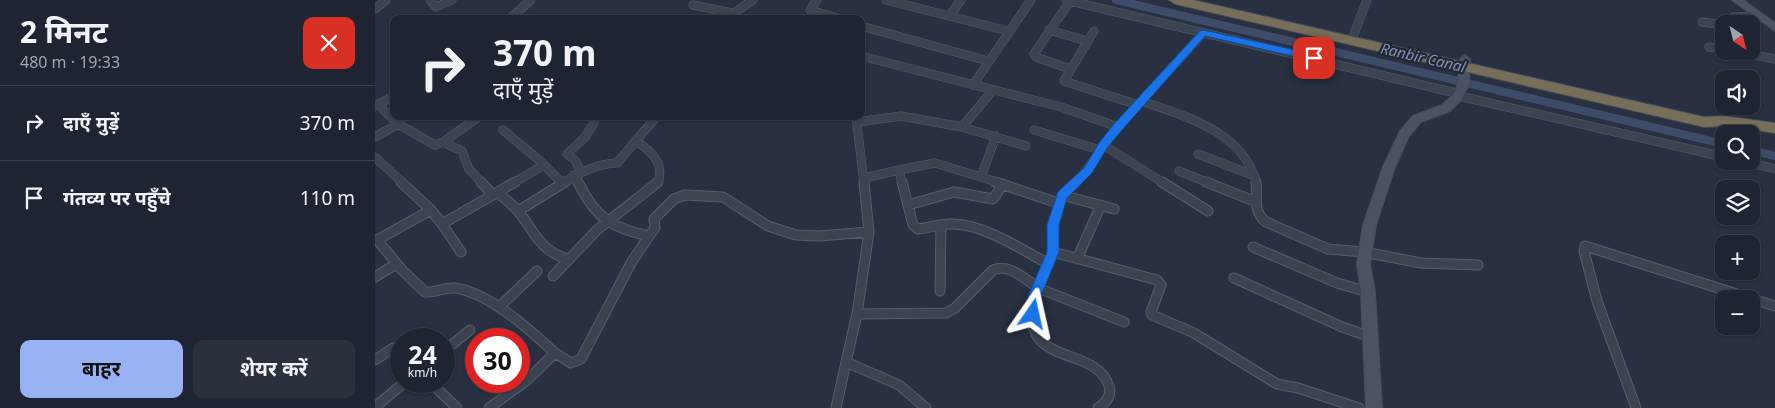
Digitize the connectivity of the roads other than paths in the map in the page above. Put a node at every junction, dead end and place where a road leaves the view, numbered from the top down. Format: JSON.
{"nodes":[{"id":1,"x":430,"y":0,"type":"edge"},
{"id":2,"x":452,"y":0,"type":"edge"},
{"id":3,"x":531,"y":0,"type":"edge"},
{"id":4,"x":753,"y":0,"type":"edge"},
{"id":5,"x":817,"y":0,"type":"edge"},
{"id":6,"x":886,"y":0,"type":"edge"},
{"id":7,"x":961,"y":0,"type":"edge"},
{"id":8,"x":1031,"y":0,"type":"edge"},
{"id":9,"x":1068,"y":0,"type":"edge"},
{"id":10,"x":1175,"y":0,"type":"edge"},
{"id":11,"x":1215,"y":0,"type":"edge"},
{"id":12,"x":1367,"y":0,"type":"edge"},
{"id":13,"x":1737,"y":0,"type":"edge"},
{"id":14,"x":901,"y":2,"type":"edge"},
{"id":15,"x":693,"y":5,"type":"dead end"},
{"id":16,"x":732,"y":13,"type":"junction"},
{"id":17,"x":514,"y":15,"type":"edge"},
{"id":18,"x":730,"y":15,"type":"edge"},
{"id":19,"x":827,"y":15,"type":"edge"},
{"id":20,"x":950,"y":15,"type":"junction"},
{"id":21,"x":1758,"y":15,"type":"edge"},
{"id":22,"x":1760,"y":17,"type":"edge"},
{"id":23,"x":1701,"y":22,"type":"dead end"},
{"id":24,"x":1715,"y":24,"type":"edge"},
{"id":25,"x":865,"y":27,"type":"edge"},
{"id":26,"x":1775,"y":28,"type":"edge"},
{"id":27,"x":1049,"y":30,"type":"junction"},
{"id":28,"x":1094,"y":30,"type":"dead end"},
{"id":29,"x":1009,"y":31,"type":"junction"},
{"id":30,"x":1203,"y":33,"type":"junction"},
{"id":31,"x":1354,"y":34,"type":"junction"},
{"id":32,"x":1087,"y":41,"type":"junction"},
{"id":33,"x":1709,"y":47,"type":"dead end"},
{"id":34,"x":1715,"y":48,"type":"edge"},
{"id":35,"x":1760,"y":56,"type":"edge"},
{"id":36,"x":865,"y":57,"type":"edge"},
{"id":37,"x":1775,"y":59,"type":"edge"},
{"id":38,"x":988,"y":61,"type":"junction"},
{"id":39,"x":1465,"y":67,"type":"junction"},
{"id":40,"x":1070,"y":68,"type":"junction"},
{"id":41,"x":973,"y":85,"type":"junction"},
{"id":42,"x":993,"y":90,"type":"junction"},
{"id":43,"x":1460,"y":95,"type":"junction"},
{"id":44,"x":390,"y":98,"type":"edge"},
{"id":45,"x":1140,"y":103,"type":"junction"},
{"id":46,"x":376,"y":105,"type":"edge"},
{"id":47,"x":390,"y":117,"type":"edge"},
{"id":48,"x":865,"y":118,"type":"edge"},
{"id":49,"x":394,"y":120,"type":"edge"},
{"id":50,"x":474,"y":120,"type":"edge"},
{"id":51,"x":593,"y":120,"type":"edge"},
{"id":52,"x":654,"y":120,"type":"edge"},
{"id":53,"x":856,"y":120,"type":"edge"},
{"id":54,"x":399,"y":124,"type":"junction"},
{"id":55,"x":1118,"y":127,"type":"junction"},
{"id":56,"x":962,"y":128,"type":"junction"},
{"id":57,"x":1775,"y":128,"type":"edge"},
{"id":58,"x":503,"y":130,"type":"dead end"},
{"id":59,"x":1034,"y":130,"type":"dead end"},
{"id":60,"x":996,"y":136,"type":"junction"},
{"id":61,"x":375,"y":137,"type":"edge"},
{"id":62,"x":636,"y":141,"type":"junction"},
{"id":63,"x":443,"y":142,"type":"junction"},
{"id":64,"x":1026,"y":146,"type":"dead end"},
{"id":65,"x":1102,"y":148,"type":"junction"},
{"id":66,"x":1198,"y":154,"type":"dead end"},
{"id":67,"x":1715,"y":155,"type":"edge"},
{"id":68,"x":375,"y":157,"type":"edge"},
{"id":69,"x":544,"y":165,"type":"junction"},
{"id":70,"x":1760,"y":165,"type":"edge"},
{"id":71,"x":1775,"y":169,"type":"edge"},
{"id":72,"x":899,"y":170,"type":"junction"},
{"id":73,"x":1179,"y":171,"type":"dead end"},
{"id":74,"x":578,"y":174,"type":"junction"},
{"id":75,"x":1255,"y":176,"type":"junction"},
{"id":76,"x":981,"y":177,"type":"junction"},
{"id":77,"x":865,"y":178,"type":"junction"},
{"id":78,"x":562,"y":183,"type":"junction"},
{"id":79,"x":1003,"y":184,"type":"junction"},
{"id":80,"x":496,"y":194,"type":"junction"},
{"id":81,"x":1060,"y":199,"type":"junction"},
{"id":82,"x":1255,"y":202,"type":"junction"},
{"id":83,"x":908,"y":205,"type":"junction"},
{"id":84,"x":1101,"y":205,"type":"junction"},
{"id":85,"x":1114,"y":209,"type":"dead end"},
{"id":86,"x":431,"y":210,"type":"junction"},
{"id":87,"x":518,"y":211,"type":"junction"},
{"id":88,"x":1208,"y":211,"type":"dead end"},
{"id":89,"x":607,"y":222,"type":"junction"},
{"id":90,"x":442,"y":224,"type":"junction"},
{"id":91,"x":941,"y":225,"type":"junction"},
{"id":92,"x":869,"y":232,"type":"junction"},
{"id":93,"x":649,"y":236,"type":"junction"},
{"id":94,"x":376,"y":241,"type":"edge"},
{"id":95,"x":1253,"y":247,"type":"dead end"},
{"id":96,"x":461,"y":252,"type":"dead end"},
{"id":97,"x":1053,"y":252,"type":"junction"},
{"id":98,"x":1364,"y":252,"type":"junction"},
{"id":99,"x":1077,"y":259,"type":"junction"},
{"id":100,"x":567,"y":260,"type":"junction"},
{"id":101,"x":396,"y":264,"type":"junction"},
{"id":102,"x":1049,"y":264,"type":"junction"},
{"id":103,"x":1478,"y":265,"type":"dead end"},
{"id":104,"x":537,"y":271,"type":"dead end"},
{"id":105,"x":553,"y":276,"type":"dead end"},
{"id":106,"x":375,"y":277,"type":"edge"},
{"id":107,"x":1234,"y":278,"type":"dead end"},
{"id":108,"x":1038,"y":288,"type":"junction"},
{"id":109,"x":939,"y":291,"type":"dead end"},
{"id":110,"x":1368,"y":292,"type":"junction"},
{"id":111,"x":1775,"y":306,"type":"edge"},
{"id":112,"x":499,"y":307,"type":"junction"},
{"id":113,"x":857,"y":314,"type":"junction"},
{"id":114,"x":1124,"y":322,"type":"dead end"},
{"id":115,"x":465,"y":333,"type":"edge"},
{"id":116,"x":1371,"y":336,"type":"junction"},
{"id":117,"x":455,"y":342,"type":"edge"},
{"id":118,"x":390,"y":350,"type":"edge"},
{"id":119,"x":555,"y":353,"type":"junction"},
{"id":120,"x":375,"y":360,"type":"edge"},
{"id":121,"x":846,"y":362,"type":"junction"},
{"id":122,"x":392,"y":393,"type":"edge"},
{"id":123,"x":441,"y":393,"type":"edge"},
{"id":124,"x":375,"y":407,"type":"edge"},
{"id":125,"x":457,"y":408,"type":"edge"},
{"id":126,"x":489,"y":408,"type":"edge"},
{"id":127,"x":836,"y":408,"type":"edge"},
{"id":128,"x":925,"y":408,"type":"edge"},
{"id":129,"x":1098,"y":408,"type":"edge"},
{"id":130,"x":1359,"y":408,"type":"edge"},
{"id":131,"x":1375,"y":408,"type":"edge"},
{"id":132,"x":1635,"y":408,"type":"edge"}],
"edges":[{"from":1,"to":2,"type":"street"},
{"from":3,"to":17,"type":"street"},
{"from":4,"to":16,"type":"street"},
{"from":5,"to":19,"type":"street"},
{"from":6,"to":14,"type":"street"},
{"from":7,"to":20,"type":"street"},
{"from":8,"to":29,"type":"street"},
{"from":9,"to":27,"type":"street"},
{"from":9,"to":30,"type":"street"},
{"from":10,"to":39,"type":"highway"},
{"from":11,"to":31,"type":"highway"},
{"from":12,"to":31,"type":"street"},
{"from":13,"to":21,"type":"street"},
{"from":14,"to":20,"type":"street"},
{"from":15,"to":16,"type":"street"},
{"from":16,"to":18,"type":"street"},
{"from":20,"to":29,"type":"street"},
{"from":22,"to":26,"type":"street"},
{"from":23,"to":24,"type":"street"},
{"from":25,"to":38,"type":"street"},
{"from":27,"to":32,"type":"street"},
{"from":27,"to":40,"type":"street"},
{"from":28,"to":32,"type":"street"},
{"from":29,"to":38,"type":"street"},
{"from":30,"to":43,"type":"street"},
{"from":30,"to":45,"type":"street"},
{"from":31,"to":39,"type":"highway"},
{"from":32,"to":40,"type":"street"},
{"from":33,"to":34,"type":"street"},
{"from":35,"to":37,"type":"street"},
{"from":36,"to":41,"type":"street"},
{"from":38,"to":41,"type":"street"},
{"from":39,"to":43,"type":"street"},
{"from":39,"to":57,"type":"highway"},
{"from":40,"to":45,"type":"street"},
{"from":41,"to":42,"type":"street"},
{"from":42,"to":55,"type":"street"},
{"from":42,"to":56,"type":"street"},
{"from":43,"to":67,"type":"street"},
{"from":43,"to":98,"type":"street"},
{"from":44,"to":46,"type":"street"},
{"from":45,"to":55,"type":"street"},
{"from":45,"to":75,"type":"street"},
{"from":46,"to":47,"type":"street"},
{"from":48,"to":56,"type":"street"},
{"from":49,"to":54,"type":"street"},
{"from":50,"to":63,"type":"street"},
{"from":51,"to":74,"type":"street"},
{"from":52,"to":62,"type":"street"},
{"from":53,"to":77,"type":"street"},
{"from":54,"to":61,"type":"street"},
{"from":54,"to":63,"type":"street"},
{"from":55,"to":65,"type":"street"},
{"from":56,"to":60,"type":"street"},
{"from":58,"to":69,"type":"street"},
{"from":59,"to":65,"type":"street"},
{"from":60,"to":64,"type":"street"},
{"from":60,"to":76,"type":"street"},
{"from":62,"to":74,"type":"street"},
{"from":62,"to":89,"type":"street"},
{"from":63,"to":80,"type":"street"},
{"from":65,"to":81,"type":"street"},
{"from":65,"to":88,"type":"street"},
{"from":66,"to":75,"type":"street"},
{"from":68,"to":86,"type":"street"},
{"from":69,"to":78,"type":"street"},
{"from":69,"to":80,"type":"street"},
{"from":70,"to":71,"type":"street"},
{"from":72,"to":76,"type":"street"},
{"from":72,"to":77,"type":"street"},
{"from":72,"to":83,"type":"street"},
{"from":73,"to":82,"type":"street"},
{"from":74,"to":78,"type":"street"},
{"from":74,"to":89,"type":"street"},
{"from":75,"to":82,"type":"street"},
{"from":76,"to":79,"type":"street"},
{"from":77,"to":92,"type":"street"},
{"from":78,"to":87,"type":"street"},
{"from":79,"to":81,"type":"street"},
{"from":79,"to":83,"type":"street"},
{"from":80,"to":87,"type":"street"},
{"from":80,"to":90,"type":"street"},
{"from":81,"to":84,"type":"street"},
{"from":81,"to":97,"type":"street"},
{"from":82,"to":98,"type":"street"},
{"from":83,"to":91,"type":"street"},
{"from":84,"to":85,"type":"street"},
{"from":84,"to":99,"type":"street"},
{"from":86,"to":90,"type":"street"},
{"from":86,"to":94,"type":"street"},
{"from":87,"to":100,"type":"street"},
{"from":89,"to":93,"type":"street"},
{"from":89,"to":100,"type":"street"},
{"from":90,"to":96,"type":"street"},
{"from":91,"to":102,"type":"street"},
{"from":91,"to":109,"type":"street"},
{"from":92,"to":93,"type":"street"},
{"from":92,"to":113,"type":"street"},
{"from":93,"to":119,"type":"street"},
{"from":94,"to":101,"type":"street"},
{"from":95,"to":110,"type":"street"},
{"from":97,"to":99,"type":"street"},
{"from":97,"to":102,"type":"street"},
{"from":98,"to":103,"type":"street"},
{"from":98,"to":110,"type":"street"},
{"from":99,"to":130,"type":"street"},
{"from":100,"to":105,"type":"street"},
{"from":101,"to":106,"type":"street"},
{"from":101,"to":112,"type":"street"},
{"from":102,"to":108,"type":"street"},
{"from":104,"to":112,"type":"street"},
{"from":107,"to":116,"type":"street"},
{"from":108,"to":113,"type":"street"},
{"from":108,"to":114,"type":"street"},
{"from":108,"to":129,"type":"street"},
{"from":110,"to":116,"type":"street"},
{"from":111,"to":132,"type":"street"},
{"from":112,"to":119,"type":"street"},
{"from":113,"to":121,"type":"street"},
{"from":115,"to":117,"type":"street"},
{"from":116,"to":131,"type":"street"},
{"from":118,"to":120,"type":"street"},
{"from":119,"to":126,"type":"street"},
{"from":121,"to":127,"type":"street"},
{"from":121,"to":128,"type":"street"},
{"from":122,"to":124,"type":"street"},
{"from":123,"to":125,"type":"street"}]}
